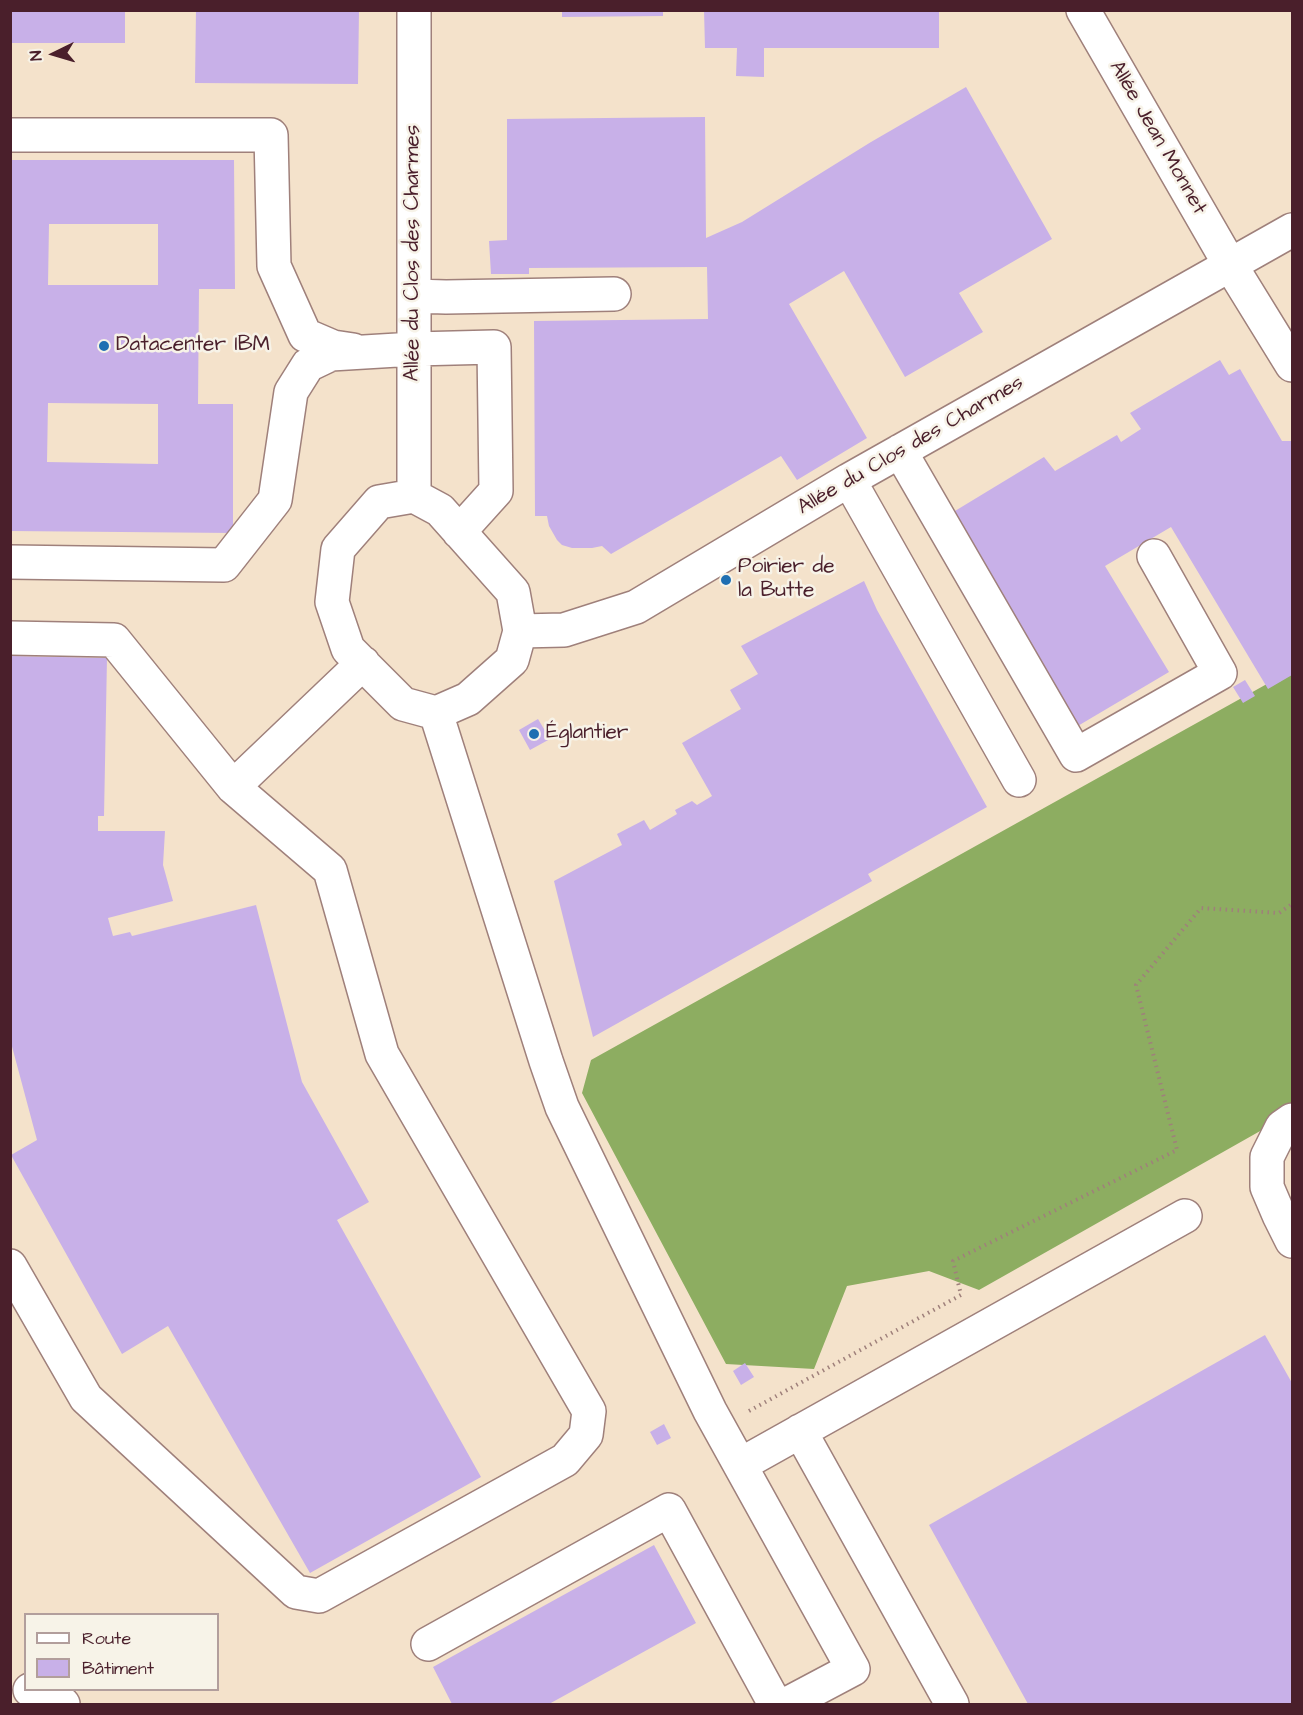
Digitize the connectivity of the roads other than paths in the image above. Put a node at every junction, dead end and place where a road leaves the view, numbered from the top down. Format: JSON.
{"nodes":[{"id":1,"x":414,"y":10,"type":"edge"},
{"id":2,"x":1083,"y":10,"type":"edge"},
{"id":3,"x":10,"y":135,"type":"edge"},
{"id":4,"x":1293,"y":230,"type":"edge"},
{"id":5,"x":1230,"y":266,"type":"junction"},
{"id":6,"x":614,"y":294,"type":"dead end"},
{"id":7,"x":414,"y":296,"type":"junction"},
{"id":8,"x":414,"y":349,"type":"junction"},
{"id":9,"x":358,"y":351,"type":"junction"},
{"id":10,"x":1293,"y":365,"type":"edge"},
{"id":11,"x":900,"y":451,"type":"junction"},
{"id":12,"x":849,"y":480,"type":"junction"},
{"id":13,"x":414,"y":496,"type":"junction"},
{"id":14,"x":459,"y":532,"type":"junction"},
{"id":15,"x":1154,"y":556,"type":"dead end"},
{"id":16,"x":10,"y":562,"type":"edge"},
{"id":17,"x":520,"y":631,"type":"junction"},
{"id":18,"x":10,"y":638,"type":"edge"},
{"id":19,"x":363,"y":663,"type":"junction"},
{"id":20,"x":436,"y":713,"type":"junction"},
{"id":21,"x":1019,"y":780,"type":"dead end"},
{"id":22,"x":234,"y":787,"type":"junction"},
{"id":23,"x":1293,"y":1120,"type":"edge"},
{"id":24,"x":1185,"y":1216,"type":"dead end"},
{"id":25,"x":1293,"y":1241,"type":"edge"},
{"id":26,"x":10,"y":1266,"type":"edge"},
{"id":27,"x":800,"y":1431,"type":"junction"},
{"id":28,"x":740,"y":1466,"type":"junction"},
{"id":29,"x":428,"y":1644,"type":"dead end"},
{"id":30,"x":10,"y":1681,"type":"edge"},
{"id":31,"x":24,"y":1687,"type":"edge"},
{"id":32,"x":34,"y":1691,"type":"edge"},
{"id":33,"x":63,"y":1704,"type":"edge"},
{"id":34,"x":776,"y":1704,"type":"edge"},
{"id":35,"x":787,"y":1704,"type":"edge"},
{"id":36,"x":952,"y":1704,"type":"edge"}],
"edges":[{"from":1,"to":7,"type":"main road","name":"Allée du Clos des Charmes"},
{"from":2,"to":5,"type":"main road","name":"Allée Jean Monnet"},
{"from":3,"to":9,"type":"main road"},
{"from":4,"to":5,"type":"main road","name":"Allée du Clos des Charmes"},
{"from":5,"to":10,"type":"main road","name":"Allée Jean Monnet"},
{"from":5,"to":11,"type":"main road","name":"Allée du Clos des Charmes"},
{"from":6,"to":7,"type":"main road"},
{"from":7,"to":8,"type":"main road","name":"Allée du Clos des Charmes"},
{"from":8,"to":9,"type":"main road"},
{"from":8,"to":13,"type":"main road","name":"Allée du Clos des Charmes"},
{"from":8,"to":14,"type":"main road"},
{"from":9,"to":16,"type":"main road"},
{"from":11,"to":12,"type":"main road","name":"Allée du Clos des Charmes"},
{"from":11,"to":15,"type":"main road"},
{"from":12,"to":17,"type":"main road","name":"Allée du Clos des Charmes"},
{"from":12,"to":21,"type":"main road"},
{"from":13,"to":14,"type":"main road"},
{"from":13,"to":19,"type":"main road"},
{"from":14,"to":17,"type":"main road"},
{"from":17,"to":20,"type":"main road"},
{"from":18,"to":22,"type":"main road"},
{"from":19,"to":20,"type":"main road"},
{"from":19,"to":22,"type":"main road"},
{"from":20,"to":28,"type":"main road"},
{"from":22,"to":26,"type":"main road"},
{"from":23,"to":25,"type":"main road"},
{"from":24,"to":27,"type":"main road"},
{"from":27,"to":28,"type":"main road"},
{"from":27,"to":36,"type":"main road"},
{"from":28,"to":35,"type":"main road"},
{"from":29,"to":34,"type":"main road"},
{"from":30,"to":31,"type":"main road"},
{"from":32,"to":33,"type":"main road"}]}
